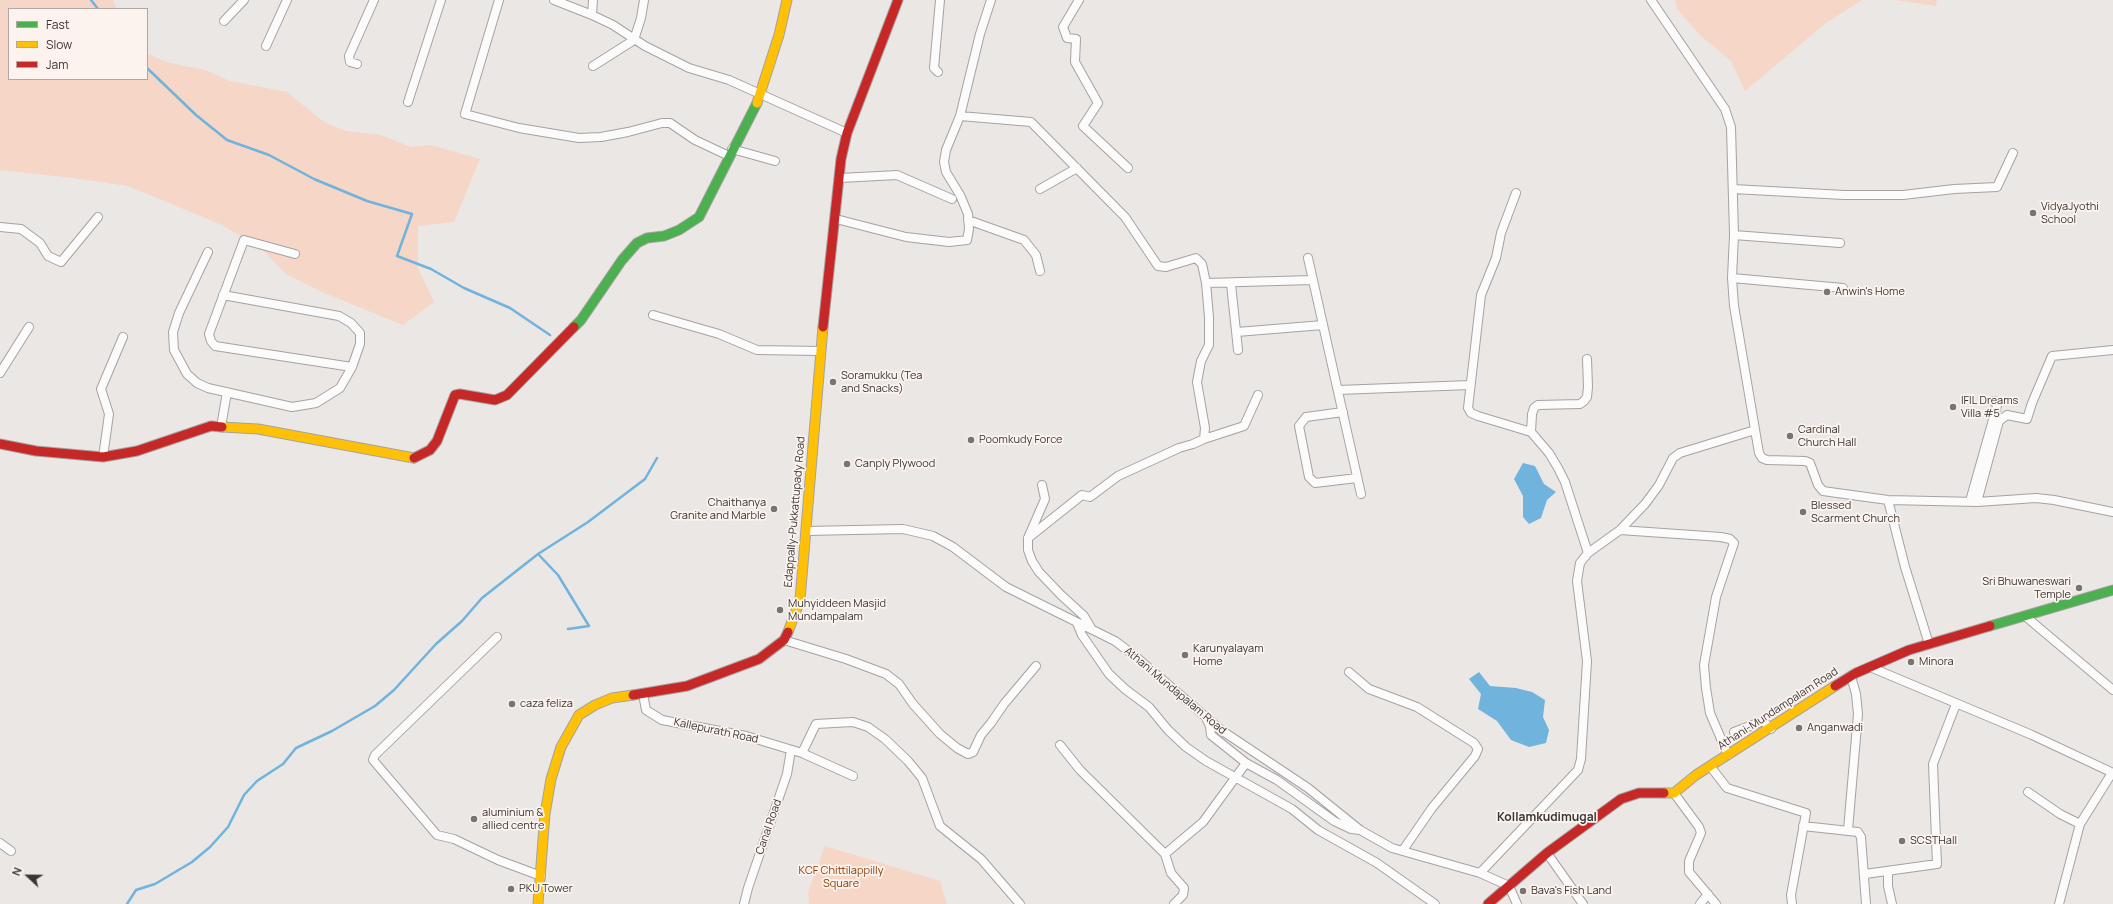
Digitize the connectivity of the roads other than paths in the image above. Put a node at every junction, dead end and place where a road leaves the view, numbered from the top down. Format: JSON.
{"nodes":[{"id":1,"x":244,"y":0,"type":"edge"},
{"id":2,"x":287,"y":0,"type":"edge"},
{"id":3,"x":374,"y":0,"type":"edge"},
{"id":4,"x":441,"y":0,"type":"edge"},
{"id":5,"x":499,"y":0,"type":"edge"},
{"id":6,"x":554,"y":0,"type":"edge"},
{"id":7,"x":593,"y":0,"type":"edge"},
{"id":8,"x":644,"y":0,"type":"edge"},
{"id":9,"x":787,"y":0,"type":"edge"},
{"id":10,"x":898,"y":0,"type":"edge"},
{"id":11,"x":940,"y":0,"type":"edge"},
{"id":12,"x":991,"y":0,"type":"edge"},
{"id":13,"x":1079,"y":0,"type":"edge"},
{"id":14,"x":1651,"y":0,"type":"edge"},
{"id":15,"x":592,"y":15,"type":"junction"},
{"id":16,"x":224,"y":21,"type":"dead end"},
{"id":17,"x":634,"y":40,"type":"junction"},
{"id":18,"x":266,"y":46,"type":"dead end"},
{"id":19,"x":356,"y":64,"type":"dead end"},
{"id":20,"x":593,"y":66,"type":"dead end"},
{"id":21,"x":938,"y":72,"type":"dead end"},
{"id":22,"x":761,"y":94,"type":"junction"},
{"id":23,"x":408,"y":102,"type":"dead end"},
{"id":24,"x":960,"y":116,"type":"junction"},
{"id":25,"x":847,"y":133,"type":"junction"},
{"id":26,"x":731,"y":153,"type":"junction"},
{"id":27,"x":2013,"y":153,"type":"dead end"},
{"id":28,"x":775,"y":162,"type":"dead end"},
{"id":29,"x":1077,"y":168,"type":"junction"},
{"id":30,"x":1128,"y":168,"type":"dead end"},
{"id":31,"x":840,"y":178,"type":"junction"},
{"id":32,"x":1040,"y":189,"type":"dead end"},
{"id":33,"x":1733,"y":189,"type":"junction"},
{"id":34,"x":1516,"y":193,"type":"dead end"},
{"id":35,"x":952,"y":199,"type":"dead end"},
{"id":36,"x":98,"y":217,"type":"dead end"},
{"id":37,"x":836,"y":219,"type":"junction"},
{"id":38,"x":968,"y":220,"type":"junction"},
{"id":39,"x":0,"y":227,"type":"edge"},
{"id":40,"x":1734,"y":235,"type":"junction"},
{"id":41,"x":1840,"y":243,"type":"dead end"},
{"id":42,"x":208,"y":252,"type":"dead end"},
{"id":43,"x":295,"y":254,"type":"dead end"},
{"id":44,"x":1308,"y":258,"type":"dead end"},
{"id":45,"x":1040,"y":271,"type":"dead end"},
{"id":46,"x":1732,"y":278,"type":"junction"},
{"id":47,"x":1314,"y":280,"type":"junction"},
{"id":48,"x":1206,"y":283,"type":"junction"},
{"id":49,"x":1231,"y":284,"type":"junction"},
{"id":50,"x":1843,"y":288,"type":"dead end"},
{"id":51,"x":223,"y":295,"type":"junction"},
{"id":52,"x":653,"y":314,"type":"dead end"},
{"id":53,"x":1323,"y":325,"type":"junction"},
{"id":54,"x":29,"y":327,"type":"dead end"},
{"id":55,"x":1237,"y":332,"type":"junction"},
{"id":56,"x":123,"y":337,"type":"dead end"},
{"id":57,"x":1238,"y":350,"type":"dead end"},
{"id":58,"x":2113,"y":350,"type":"edge"},
{"id":59,"x":820,"y":351,"type":"junction"},
{"id":60,"x":1587,"y":360,"type":"dead end"},
{"id":61,"x":352,"y":367,"type":"junction"},
{"id":62,"x":0,"y":373,"type":"edge"},
{"id":63,"x":1470,"y":385,"type":"junction"},
{"id":64,"x":1338,"y":390,"type":"junction"},
{"id":65,"x":227,"y":392,"type":"junction"},
{"id":66,"x":1258,"y":395,"type":"dead end"},
{"id":67,"x":1993,"y":401,"type":"dead end"},
{"id":68,"x":1343,"y":412,"type":"junction"},
{"id":69,"x":1996,"y":420,"type":"junction"},
{"id":70,"x":221,"y":427,"type":"junction"},
{"id":71,"x":1755,"y":430,"type":"junction"},
{"id":72,"x":1531,"y":432,"type":"junction"},
{"id":73,"x":1204,"y":439,"type":"junction"},
{"id":74,"x":0,"y":444,"type":"edge"},
{"id":75,"x":103,"y":457,"type":"junction"},
{"id":76,"x":1357,"y":478,"type":"junction"},
{"id":77,"x":1042,"y":485,"type":"dead end"},
{"id":78,"x":1361,"y":494,"type":"dead end"},
{"id":79,"x":1888,"y":500,"type":"junction"},
{"id":80,"x":1974,"y":501,"type":"junction"},
{"id":81,"x":2113,"y":512,"type":"edge"},
{"id":82,"x":1620,"y":530,"type":"junction"},
{"id":83,"x":806,"y":531,"type":"junction"},
{"id":84,"x":1028,"y":538,"type":"junction"},
{"id":85,"x":1588,"y":553,"type":"junction"},
{"id":86,"x":2113,"y":590,"type":"edge"},
{"id":87,"x":2025,"y":616,"type":"junction"},
{"id":88,"x":1077,"y":624,"type":"junction"},
{"id":89,"x":1091,"y":628,"type":"junction"},
{"id":90,"x":497,"y":637,"type":"dead end"},
{"id":91,"x":784,"y":640,"type":"junction"},
{"id":92,"x":1929,"y":644,"type":"junction"},
{"id":93,"x":1036,"y":666,"type":"dead end"},
{"id":94,"x":1870,"y":667,"type":"junction"},
{"id":95,"x":1349,"y":672,"type":"dead end"},
{"id":96,"x":1851,"y":676,"type":"junction"},
{"id":97,"x":2113,"y":690,"type":"edge"},
{"id":98,"x":643,"y":694,"type":"junction"},
{"id":99,"x":1956,"y":704,"type":"junction"},
{"id":100,"x":1206,"y":718,"type":"junction"},
{"id":101,"x":1771,"y":729,"type":"junction"},
{"id":102,"x":1734,"y":732,"type":"dead end"},
{"id":103,"x":1060,"y":745,"type":"dead end"},
{"id":104,"x":791,"y":750,"type":"junction"},
{"id":105,"x":802,"y":753,"type":"junction"},
{"id":106,"x":1728,"y":755,"type":"junction"},
{"id":107,"x":1246,"y":763,"type":"junction"},
{"id":108,"x":1710,"y":766,"type":"junction"},
{"id":109,"x":2112,"y":773,"type":"edge"},
{"id":110,"x":853,"y":776,"type":"dead end"},
{"id":111,"x":1236,"y":776,"type":"junction"},
{"id":112,"x":2028,"y":792,"type":"dead end"},
{"id":113,"x":1674,"y":793,"type":"junction"},
{"id":114,"x":2080,"y":824,"type":"junction"},
{"id":115,"x":1803,"y":826,"type":"junction"},
{"id":116,"x":1360,"y":830,"type":"junction"},
{"id":117,"x":1848,"y":830,"type":"junction"},
{"id":118,"x":0,"y":843,"type":"edge"},
{"id":119,"x":1403,"y":850,"type":"junction"},
{"id":120,"x":11,"y":851,"type":"dead end"},
{"id":121,"x":1165,"y":854,"type":"junction"},
{"id":122,"x":1547,"y":854,"type":"junction"},
{"id":123,"x":1888,"y":871,"type":"junction"},
{"id":124,"x":1480,"y":873,"type":"junction"},
{"id":125,"x":1864,"y":874,"type":"junction"},
{"id":126,"x":541,"y":876,"type":"junction"},
{"id":127,"x":1509,"y":886,"type":"junction"},
{"id":128,"x":1708,"y":894,"type":"junction"},
{"id":129,"x":538,"y":904,"type":"edge"},
{"id":130,"x":744,"y":904,"type":"edge"},
{"id":131,"x":1020,"y":904,"type":"edge"},
{"id":132,"x":1174,"y":904,"type":"edge"},
{"id":133,"x":1435,"y":904,"type":"edge"},
{"id":134,"x":1488,"y":904,"type":"edge"},
{"id":135,"x":1517,"y":904,"type":"edge"},
{"id":136,"x":1583,"y":904,"type":"edge"},
{"id":137,"x":1700,"y":904,"type":"edge"},
{"id":138,"x":1716,"y":904,"type":"edge"},
{"id":139,"x":1792,"y":904,"type":"edge"},
{"id":140,"x":1866,"y":904,"type":"edge"},
{"id":141,"x":1892,"y":904,"type":"edge"},
{"id":142,"x":2059,"y":904,"type":"edge"}],
"edges":[{"from":1,"to":16,"type":"street"},
{"from":2,"to":18,"type":"street"},
{"from":3,"to":19,"type":"street"},
{"from":4,"to":23,"type":"street"},
{"from":5,"to":26,"type":"street"},
{"from":6,"to":15,"type":"street"},
{"from":7,"to":15,"type":"street"},
{"from":8,"to":17,"type":"street"},
{"from":9,"to":22,"type":"street"},
{"from":10,"to":25,"type":"street","name":"Edappally-Pukkattupady Road"},
{"from":11,"to":21,"type":"street"},
{"from":12,"to":24,"type":"street"},
{"from":13,"to":30,"type":"street"},
{"from":14,"to":33,"type":"street"},
{"from":15,"to":17,"type":"street"},
{"from":17,"to":20,"type":"street"},
{"from":17,"to":22,"type":"street"},
{"from":22,"to":25,"type":"street"},
{"from":22,"to":26,"type":"street"},
{"from":24,"to":29,"type":"street"},
{"from":24,"to":38,"type":"street"},
{"from":25,"to":31,"type":"street","name":"Edappally-Pukkattupady Road"},
{"from":26,"to":28,"type":"street"},
{"from":26,"to":70,"type":"street"},
{"from":27,"to":33,"type":"street"},
{"from":29,"to":32,"type":"street"},
{"from":29,"to":48,"type":"street"},
{"from":31,"to":35,"type":"street"},
{"from":31,"to":37,"type":"street","name":"Edappally-Pukkattupady Road"},
{"from":33,"to":40,"type":"street"},
{"from":34,"to":63,"type":"street"},
{"from":36,"to":39,"type":"street"},
{"from":37,"to":38,"type":"street"},
{"from":37,"to":59,"type":"street","name":"Edappally-Pukkattupady Road"},
{"from":38,"to":45,"type":"street"},
{"from":40,"to":41,"type":"street"},
{"from":40,"to":46,"type":"street"},
{"from":42,"to":65,"type":"street"},
{"from":43,"to":51,"type":"street"},
{"from":44,"to":47,"type":"street"},
{"from":46,"to":50,"type":"street"},
{"from":46,"to":71,"type":"street"},
{"from":47,"to":49,"type":"street"},
{"from":47,"to":53,"type":"street"},
{"from":48,"to":49,"type":"street"},
{"from":48,"to":73,"type":"street"},
{"from":49,"to":55,"type":"street"},
{"from":51,"to":61,"type":"street"},
{"from":51,"to":61,"type":"street"},
{"from":52,"to":59,"type":"street"},
{"from":53,"to":55,"type":"street"},
{"from":53,"to":64,"type":"street"},
{"from":54,"to":62,"type":"street"},
{"from":55,"to":57,"type":"street"},
{"from":56,"to":75,"type":"street"},
{"from":58,"to":69,"type":"street"},
{"from":59,"to":83,"type":"street","name":"Edappally-Pukkattupady Road"},
{"from":60,"to":72,"type":"street"},
{"from":61,"to":65,"type":"street"},
{"from":63,"to":64,"type":"street"},
{"from":63,"to":72,"type":"street"},
{"from":64,"to":68,"type":"street"},
{"from":65,"to":70,"type":"street"},
{"from":66,"to":73,"type":"street"},
{"from":67,"to":69,"type":"street"},
{"from":68,"to":76,"type":"street"},
{"from":68,"to":76,"type":"street"},
{"from":69,"to":80,"type":"street"},
{"from":70,"to":75,"type":"street"},
{"from":71,"to":79,"type":"street"},
{"from":71,"to":82,"type":"street"},
{"from":72,"to":85,"type":"street"},
{"from":73,"to":84,"type":"street"},
{"from":74,"to":75,"type":"street"},
{"from":76,"to":78,"type":"street"},
{"from":77,"to":84,"type":"street"},
{"from":79,"to":80,"type":"street"},
{"from":79,"to":92,"type":"street"},
{"from":80,"to":81,"type":"street"},
{"from":82,"to":85,"type":"street"},
{"from":82,"to":106,"type":"street"},
{"from":83,"to":88,"type":"street","name":"Athani Mundapalam Road"},
{"from":83,"to":91,"type":"street","name":"Edappally-Pukkattupady Road"},
{"from":84,"to":89,"type":"street"},
{"from":85,"to":124,"type":"street"},
{"from":86,"to":87,"type":"street","name":"Athani-Mundampalam Road"},
{"from":87,"to":92,"type":"street","name":"Athani-Mundampalam Road"},
{"from":87,"to":97,"type":"street"},
{"from":88,"to":89,"type":"street","name":"Athani Mundapalam Road"},
{"from":88,"to":111,"type":"street"},
{"from":89,"to":100,"type":"street","name":"Athani Mundapalam Road"},
{"from":90,"to":126,"type":"street"},
{"from":91,"to":93,"type":"street"},
{"from":91,"to":98,"type":"street","name":"Edappally-Pukkattupady Road"},
{"from":92,"to":94,"type":"street","name":"Athani-Mundampalam Road"},
{"from":94,"to":96,"type":"street","name":"Athani-Mundampalam Road"},
{"from":94,"to":99,"type":"street"},
{"from":95,"to":119,"type":"street"},
{"from":96,"to":101,"type":"street","name":"Athani-Mundampalam Road"},
{"from":96,"to":117,"type":"street"},
{"from":98,"to":104,"type":"street","name":"Kallepurath Road"},
{"from":98,"to":126,"type":"street","name":"Edappally-Pukkattupady Road"},
{"from":99,"to":109,"type":"street"},
{"from":99,"to":123,"type":"street"},
{"from":100,"to":107,"type":"street"},
{"from":100,"to":116,"type":"street","name":"Athani Mundapalam Road"},
{"from":101,"to":102,"type":"street"},
{"from":101,"to":106,"type":"street","name":"Athani-Mundampalam Road"},
{"from":103,"to":121,"type":"street"},
{"from":104,"to":105,"type":"street","name":"Kallepurath Road"},
{"from":104,"to":130,"type":"street","name":"Canal Road"},
{"from":105,"to":110,"type":"street","name":"Kallepurath Road"},
{"from":105,"to":131,"type":"street"},
{"from":106,"to":108,"type":"street","name":"Athani-Mundampalam Road"},
{"from":107,"to":111,"type":"street"},
{"from":107,"to":116,"type":"street"},
{"from":108,"to":113,"type":"street","name":"Athani-Mundampalam Road"},
{"from":108,"to":115,"type":"street"},
{"from":109,"to":114,"type":"street"},
{"from":111,"to":121,"type":"street"},
{"from":111,"to":133,"type":"street"},
{"from":112,"to":114,"type":"street"},
{"from":113,"to":122,"type":"street"},
{"from":113,"to":128,"type":"street"},
{"from":114,"to":142,"type":"street"},
{"from":115,"to":117,"type":"street"},
{"from":115,"to":139,"type":"street"},
{"from":116,"to":119,"type":"street","name":"Athani Mundapalam Road"},
{"from":117,"to":125,"type":"street"},
{"from":118,"to":120,"type":"street"},
{"from":119,"to":124,"type":"street","name":"Athani Mundapalam Road"},
{"from":121,"to":132,"type":"street"},
{"from":122,"to":127,"type":"street"},
{"from":122,"to":136,"type":"street"},
{"from":123,"to":125,"type":"street"},
{"from":123,"to":141,"type":"street"},
{"from":124,"to":127,"type":"street","name":"Athani Mundapalam Road"},
{"from":125,"to":140,"type":"street"},
{"from":126,"to":129,"type":"street","name":"Edappally-Pukkattupady Road"},
{"from":127,"to":134,"type":"street"},
{"from":127,"to":135,"type":"street"},
{"from":128,"to":137,"type":"street"},
{"from":128,"to":138,"type":"street"}]}
